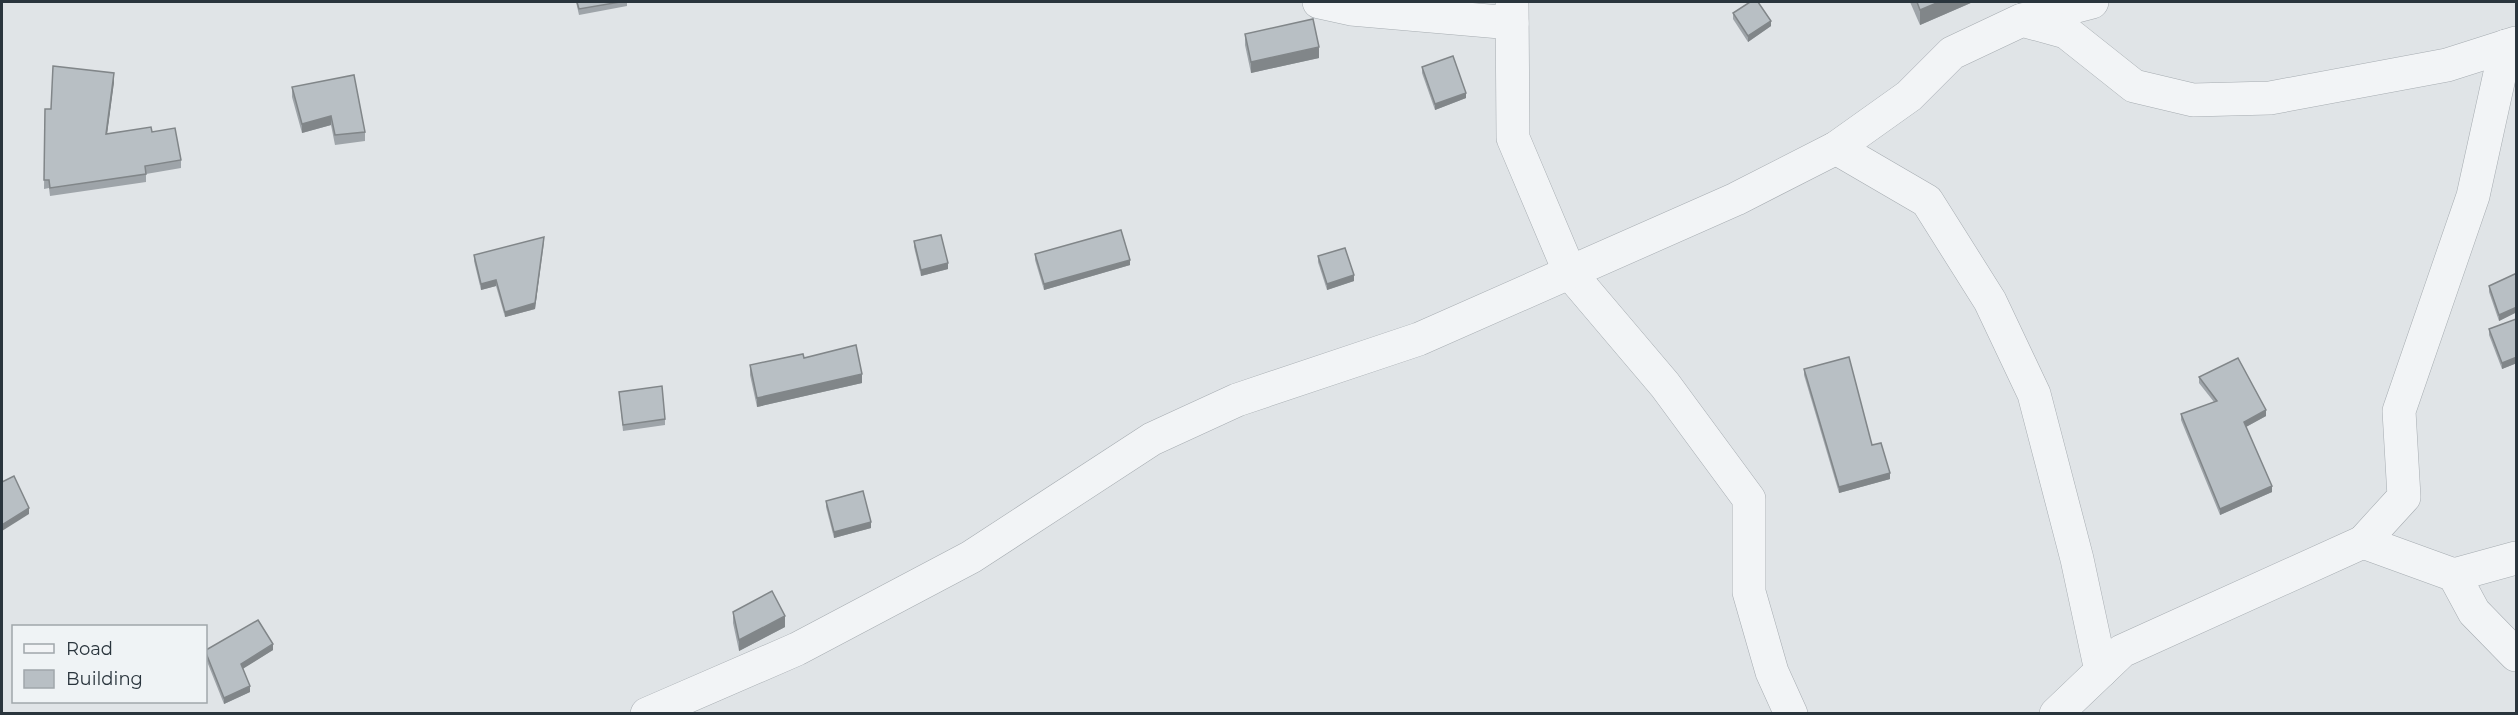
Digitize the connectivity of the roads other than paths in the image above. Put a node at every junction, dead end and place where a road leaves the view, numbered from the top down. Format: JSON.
{"nodes":[{"id":1,"x":1319,"y":2,"type":"edge"},
{"id":2,"x":2092,"y":2,"type":"edge"},
{"id":3,"x":1429,"y":8,"type":"edge"},
{"id":4,"x":1512,"y":12,"type":"edge"},
{"id":5,"x":2022,"y":20,"type":"junction"},
{"id":6,"x":2512,"y":45,"type":"edge"},
{"id":7,"x":1836,"y":148,"type":"junction"},
{"id":8,"x":1570,"y":273,"type":"junction"},
{"id":9,"x":2363,"y":542,"type":"junction"},
{"id":10,"x":2517,"y":558,"type":"edge"},
{"id":11,"x":2454,"y":575,"type":"junction"},
{"id":12,"x":2517,"y":655,"type":"edge"},
{"id":13,"x":2101,"y":671,"type":"junction"},
{"id":14,"x":647,"y":714,"type":"edge"},
{"id":15,"x":1791,"y":714,"type":"edge"},
{"id":16,"x":2056,"y":714,"type":"edge"}],
"edges":[{"from":1,"to":3,"type":"street"},
{"from":2,"to":5,"type":"street"},
{"from":3,"to":4,"type":"street"},
{"from":4,"to":8,"type":"street"},
{"from":5,"to":6,"type":"street"},
{"from":5,"to":7,"type":"street"},
{"from":6,"to":9,"type":"street"},
{"from":7,"to":8,"type":"street"},
{"from":7,"to":13,"type":"street"},
{"from":8,"to":14,"type":"street"},
{"from":8,"to":15,"type":"street"},
{"from":9,"to":11,"type":"street"},
{"from":9,"to":13,"type":"street"},
{"from":10,"to":11,"type":"street"},
{"from":11,"to":12,"type":"street"},
{"from":13,"to":16,"type":"street"}]}
